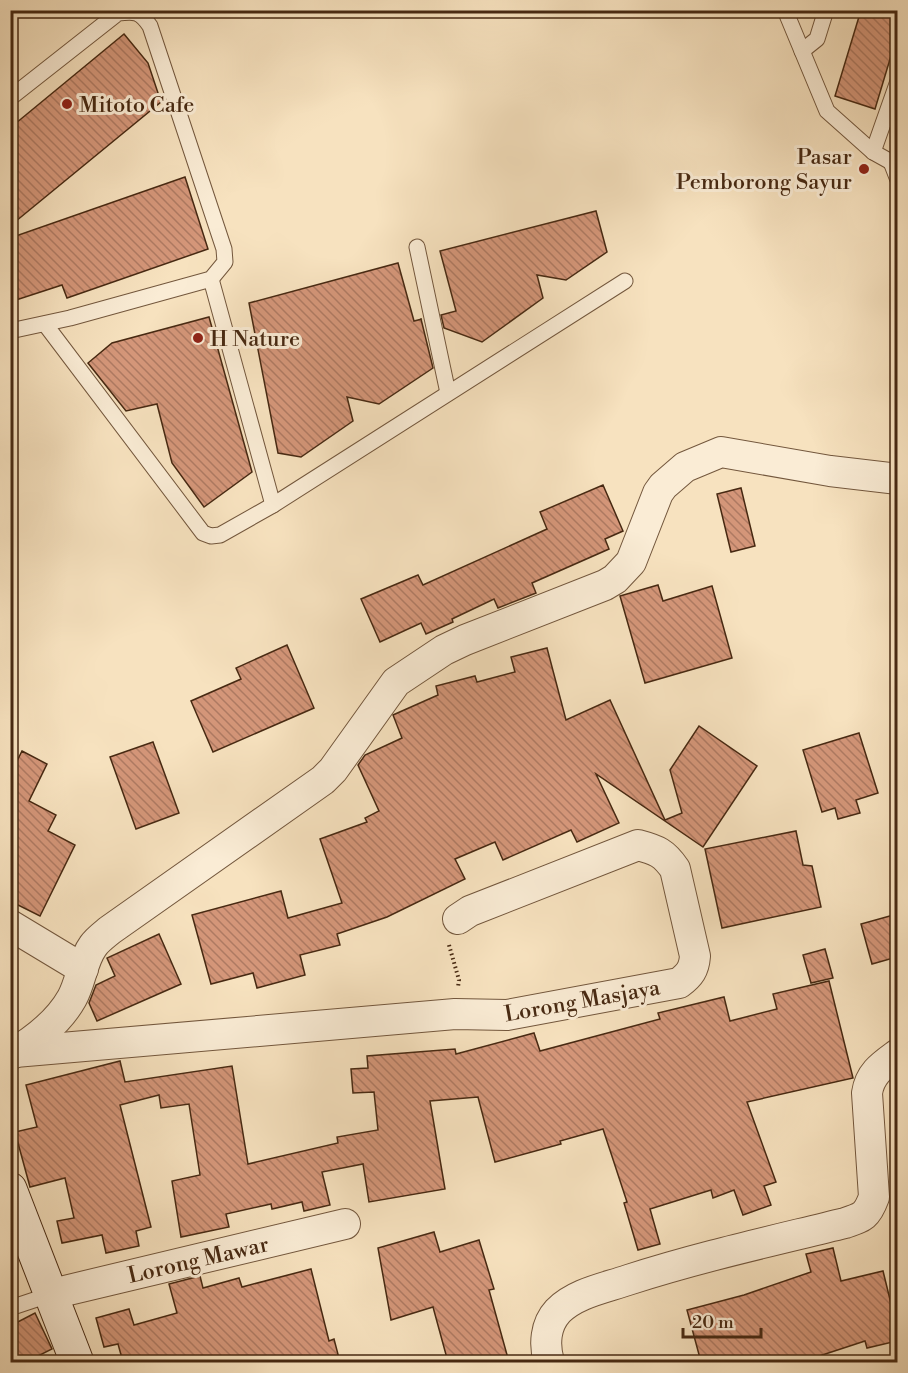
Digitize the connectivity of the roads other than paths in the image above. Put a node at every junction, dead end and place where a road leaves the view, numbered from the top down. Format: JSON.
{"nodes":[{"id":1,"x":785,"y":10,"type":"edge"},
{"id":2,"x":826,"y":10,"type":"edge"},
{"id":3,"x":802,"y":51,"type":"junction"},
{"id":4,"x":897,"y":81,"type":"edge"},
{"id":5,"x":10,"y":98,"type":"edge"},
{"id":6,"x":873,"y":152,"type":"junction"},
{"id":7,"x":894,"y":162,"type":"edge"},
{"id":8,"x":897,"y":180,"type":"edge"},
{"id":9,"x":417,"y":247,"type":"dead end"},
{"id":10,"x":211,"y":279,"type":"junction"},
{"id":11,"x":625,"y":281,"type":"dead end"},
{"id":12,"x":45,"y":324,"type":"junction"},
{"id":13,"x":10,"y":332,"type":"edge"},
{"id":14,"x":447,"y":393,"type":"junction"},
{"id":15,"x":897,"y":479,"type":"edge"},
{"id":16,"x":273,"y":505,"type":"junction"},
{"id":17,"x":458,"y":919,"type":"road end"},
{"id":18,"x":10,"y":925,"type":"edge"},
{"id":19,"x":83,"y":969,"type":"junction"},
{"id":20,"x":13,"y":1054,"type":"edge"},
{"id":21,"x":897,"y":1054,"type":"edge"},
{"id":22,"x":10,"y":1189,"type":"edge"},
{"id":23,"x":345,"y":1224,"type":"dead end"},
{"id":24,"x":52,"y":1294,"type":"junction"},
{"id":25,"x":10,"y":1308,"type":"edge"},
{"id":26,"x":77,"y":1362,"type":"edge"},
{"id":27,"x":549,"y":1362,"type":"edge"}],
"edges":[{"from":1,"to":3,"type":"lane"},
{"from":2,"to":3,"type":"lane"},
{"from":3,"to":6,"type":"lane"},
{"from":4,"to":6,"type":"lane"},
{"from":5,"to":10,"type":"lane"},
{"from":6,"to":7,"type":"lane"},
{"from":7,"to":8,"type":"lane"},
{"from":9,"to":14,"type":"lane"},
{"from":10,"to":12,"type":"lane"},
{"from":10,"to":16,"type":"lane"},
{"from":11,"to":14,"type":"lane"},
{"from":12,"to":13,"type":"lane"},
{"from":12,"to":16,"type":"lane"},
{"from":14,"to":16,"type":"lane"},
{"from":15,"to":19,"type":"street","name":"Lorong Masjaya"},
{"from":17,"to":20,"type":"street","name":"Lorong Masjaya"},
{"from":18,"to":19,"type":"street"},
{"from":19,"to":20,"type":"street","name":"Lorong Masjaya"},
{"from":21,"to":27,"type":"street"},
{"from":22,"to":24,"type":"street"},
{"from":23,"to":24,"type":"street","name":"Lorong Mawar"},
{"from":24,"to":25,"type":"lane"},
{"from":24,"to":26,"type":"street"}]}
